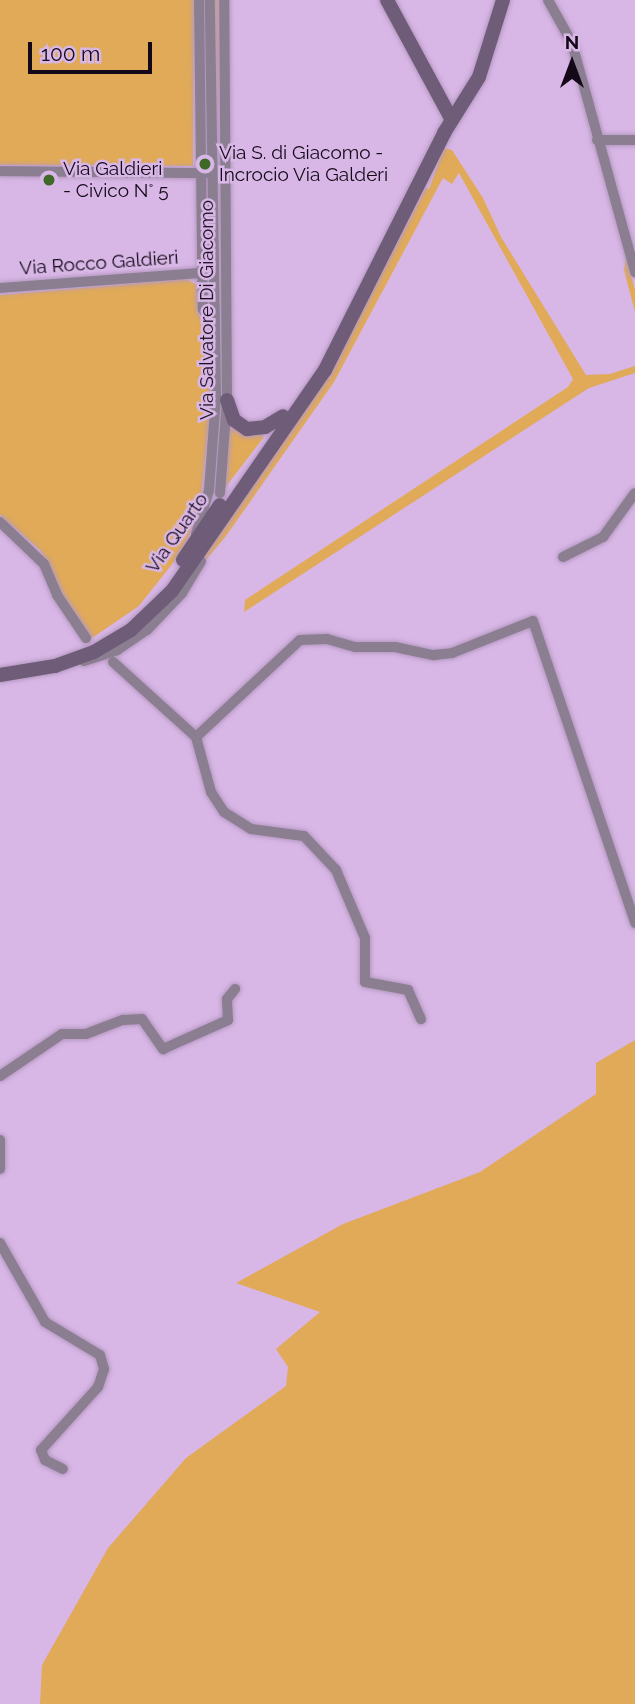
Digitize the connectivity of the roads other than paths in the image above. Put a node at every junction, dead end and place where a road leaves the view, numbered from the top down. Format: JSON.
{"nodes":[{"id":1,"x":199,"y":0,"type":"edge"},
{"id":2,"x":210,"y":0,"type":"edge"},
{"id":3,"x":224,"y":0,"type":"edge"},
{"id":4,"x":387,"y":0,"type":"edge"},
{"id":5,"x":503,"y":0,"type":"edge"},
{"id":6,"x":548,"y":0,"type":"edge"},
{"id":7,"x":452,"y":120,"type":"junction"},
{"id":8,"x":597,"y":140,"type":"junction"},
{"id":9,"x":635,"y":140,"type":"edge"},
{"id":10,"x":0,"y":171,"type":"edge"},
{"id":11,"x":200,"y":173,"type":"junction"},
{"id":12,"x":212,"y":173,"type":"junction"},
{"id":13,"x":224,"y":173,"type":"junction"},
{"id":14,"x":635,"y":272,"type":"edge"},
{"id":15,"x":201,"y":273,"type":"junction"},
{"id":16,"x":0,"y":288,"type":"edge"},
{"id":17,"x":215,"y":328,"type":"junction"},
{"id":18,"x":332,"y":351,"type":"junction"},
{"id":19,"x":227,"y":400,"type":"junction"},
{"id":20,"x":283,"y":416,"type":"junction"},
{"id":21,"x":220,"y":493,"type":"dead end"},
{"id":22,"x":635,"y":494,"type":"edge"},
{"id":23,"x":0,"y":522,"type":"edge"},
{"id":24,"x":195,"y":542,"type":"junction"},
{"id":25,"x":563,"y":557,"type":"dead end"},
{"id":26,"x":201,"y":561,"type":"dead end"},
{"id":27,"x":86,"y":638,"type":"dead end"},
{"id":28,"x":73,"y":660,"type":"junction"},
{"id":29,"x":113,"y":662,"type":"dead end"},
{"id":30,"x":0,"y":667,"type":"edge"},
{"id":31,"x":0,"y":675,"type":"edge"},
{"id":32,"x":196,"y":737,"type":"junction"},
{"id":33,"x":635,"y":923,"type":"edge"},
{"id":34,"x":235,"y":989,"type":"dead end"},
{"id":35,"x":421,"y":1019,"type":"dead end"},
{"id":36,"x":0,"y":1076,"type":"edge"},
{"id":37,"x":0,"y":1140,"type":"edge"},
{"id":38,"x":0,"y":1169,"type":"edge"},
{"id":39,"x":0,"y":1242,"type":"edge"},
{"id":40,"x":63,"y":1469,"type":"dead end"}],
"edges":[{"from":1,"to":11,"type":"street","name":"Via Salvatore Di Giacomo"},
{"from":2,"to":12,"type":"street","name":"Via Salvatore Di Giacomo"},
{"from":3,"to":13,"type":"street","name":"Via Salvatore Di Giacomo"},
{"from":4,"to":7,"type":"street"},
{"from":5,"to":7,"type":"street","name":"Via Quarto"},
{"from":6,"to":8,"type":"street"},
{"from":7,"to":18,"type":"street","name":"Via Quarto"},
{"from":8,"to":9,"type":"street"},
{"from":8,"to":14,"type":"street"},
{"from":10,"to":11,"type":"street"},
{"from":11,"to":12,"type":"street"},
{"from":11,"to":15,"type":"street","name":"Via Salvatore Di Giacomo"},
{"from":12,"to":13,"type":"street"},
{"from":12,"to":17,"type":"street","name":"Via Salvatore Di Giacomo"},
{"from":13,"to":19,"type":"street","name":"Via Salvatore Di Giacomo"},
{"from":15,"to":16,"type":"street","name":"Via Rocco Galdieri"},
{"from":15,"to":17,"type":"street","name":"Via Salvatore Di Giacomo"},
{"from":17,"to":24,"type":"street","name":"Via Salvatore Di Giacomo"},
{"from":18,"to":20,"type":"street","name":"Via Quarto"},
{"from":18,"to":28,"type":"street","name":"Via Quarto"},
{"from":19,"to":20,"type":"street"},
{"from":19,"to":21,"type":"street","name":"Via Salvatore Di Giacomo"},
{"from":20,"to":24,"type":"street","name":"Via Quarto"},
{"from":22,"to":25,"type":"street"},
{"from":23,"to":27,"type":"street"},
{"from":24,"to":30,"type":"street","name":"Via Quarto"},
{"from":26,"to":28,"type":"street"},
{"from":28,"to":31,"type":"street","name":"Via Quarto"},
{"from":29,"to":32,"type":"street"},
{"from":32,"to":33,"type":"street"},
{"from":32,"to":35,"type":"street"},
{"from":34,"to":36,"type":"street"},
{"from":37,"to":38,"type":"street"},
{"from":39,"to":40,"type":"street"}]}
